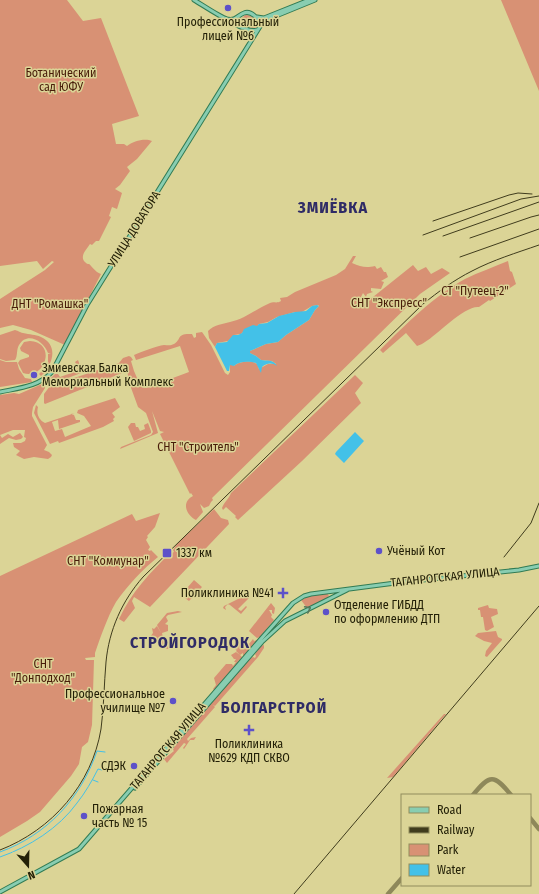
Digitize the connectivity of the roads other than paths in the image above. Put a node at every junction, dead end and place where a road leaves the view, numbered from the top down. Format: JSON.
{"nodes":[{"id":1,"x":191,"y":0,"type":"edge"},
{"id":2,"x":194,"y":0,"type":"edge"},
{"id":3,"x":309,"y":0,"type":"edge"},
{"id":4,"x":315,"y":0,"type":"edge"},
{"id":5,"x":240,"y":16,"type":"junction"},
{"id":6,"x":257,"y":17,"type":"junction"},
{"id":7,"x":261,"y":24,"type":"junction"},
{"id":8,"x":243,"y":27,"type":"junction"},
{"id":9,"x":258,"y":29,"type":"junction"},
{"id":10,"x":248,"y":30,"type":"junction"},
{"id":11,"x":251,"y":41,"type":"junction"},
{"id":12,"x":0,"y":392,"type":"edge"},
{"id":13,"x":539,"y":566,"type":"edge"},
{"id":14,"x":351,"y":589,"type":"junction"},
{"id":15,"x":334,"y":591,"type":"junction"},
{"id":16,"x":326,"y":592,"type":"junction"},
{"id":17,"x":335,"y":595,"type":"junction"},
{"id":18,"x":328,"y":599,"type":"junction"},
{"id":19,"x":284,"y":613,"type":"junction"},
{"id":20,"x":278,"y":619,"type":"junction"},
{"id":21,"x":289,"y":619,"type":"junction"},
{"id":22,"x":282,"y":623,"type":"junction"},
{"id":23,"x":18,"y":884,"type":"junction"},
{"id":24,"x":0,"y":893,"type":"edge"}],
"edges":[{"from":1,"to":8,"type":"main road"},
{"from":2,"to":5,"type":"main road"},
{"from":3,"to":6,"type":"main road"},
{"from":4,"to":7,"type":"main road"},
{"from":5,"to":6,"type":"main road"},
{"from":5,"to":8,"type":"main road"},
{"from":6,"to":7,"type":"main road"},
{"from":7,"to":9,"type":"main road"},
{"from":8,"to":10,"type":"main road"},
{"from":9,"to":10,"type":"main road"},
{"from":9,"to":11,"type":"main road","name":"УЛИЦА ДОВАТОРА"},
{"from":10,"to":11,"type":"main road"},
{"from":11,"to":12,"type":"main road","name":"УЛИЦА ДОВАТОРА"},
{"from":13,"to":14,"type":"main road","name":"ТАГАНРОГСКАЯ УЛИЦА"},
{"from":14,"to":15,"type":"main road","name":"ТАГАНРОГСКАЯ УЛИЦА"},
{"from":14,"to":17,"type":"main road","name":"ТАГАНРОГСКАЯ УЛИЦА"},
{"from":15,"to":16,"type":"main road","name":"ТАГАНРОГСКАЯ УЛИЦА"},
{"from":15,"to":17,"type":"main road"},
{"from":16,"to":18,"type":"main road"},
{"from":16,"to":19,"type":"main road","name":"ТАГАНРОГСКАЯ УЛИЦА"},
{"from":17,"to":18,"type":"main road","name":"ТАГАНРОГСКАЯ УЛИЦА"},
{"from":21,"to":18,"type":"main road","name":"ТАГАНРОГСКАЯ УЛИЦА","one_way":true},
{"from":19,"to":20,"type":"main road","name":"ТАГАНРОГСКАЯ УЛИЦА"},
{"from":19,"to":21,"type":"main road"},
{"from":20,"to":22,"type":"main road"},
{"from":20,"to":23,"type":"main road","name":"ТАГАНРОГСКАЯ УЛИЦА"},
{"from":21,"to":22,"type":"main road","name":"ТАГАНРОГСКАЯ УЛИЦА"},
{"from":22,"to":23,"type":"main road","name":"ТАГАНРОГСКАЯ УЛИЦА"},
{"from":23,"to":24,"type":"main road","name":"ТАГАНРОГСКАЯ УЛИЦА"}]}
